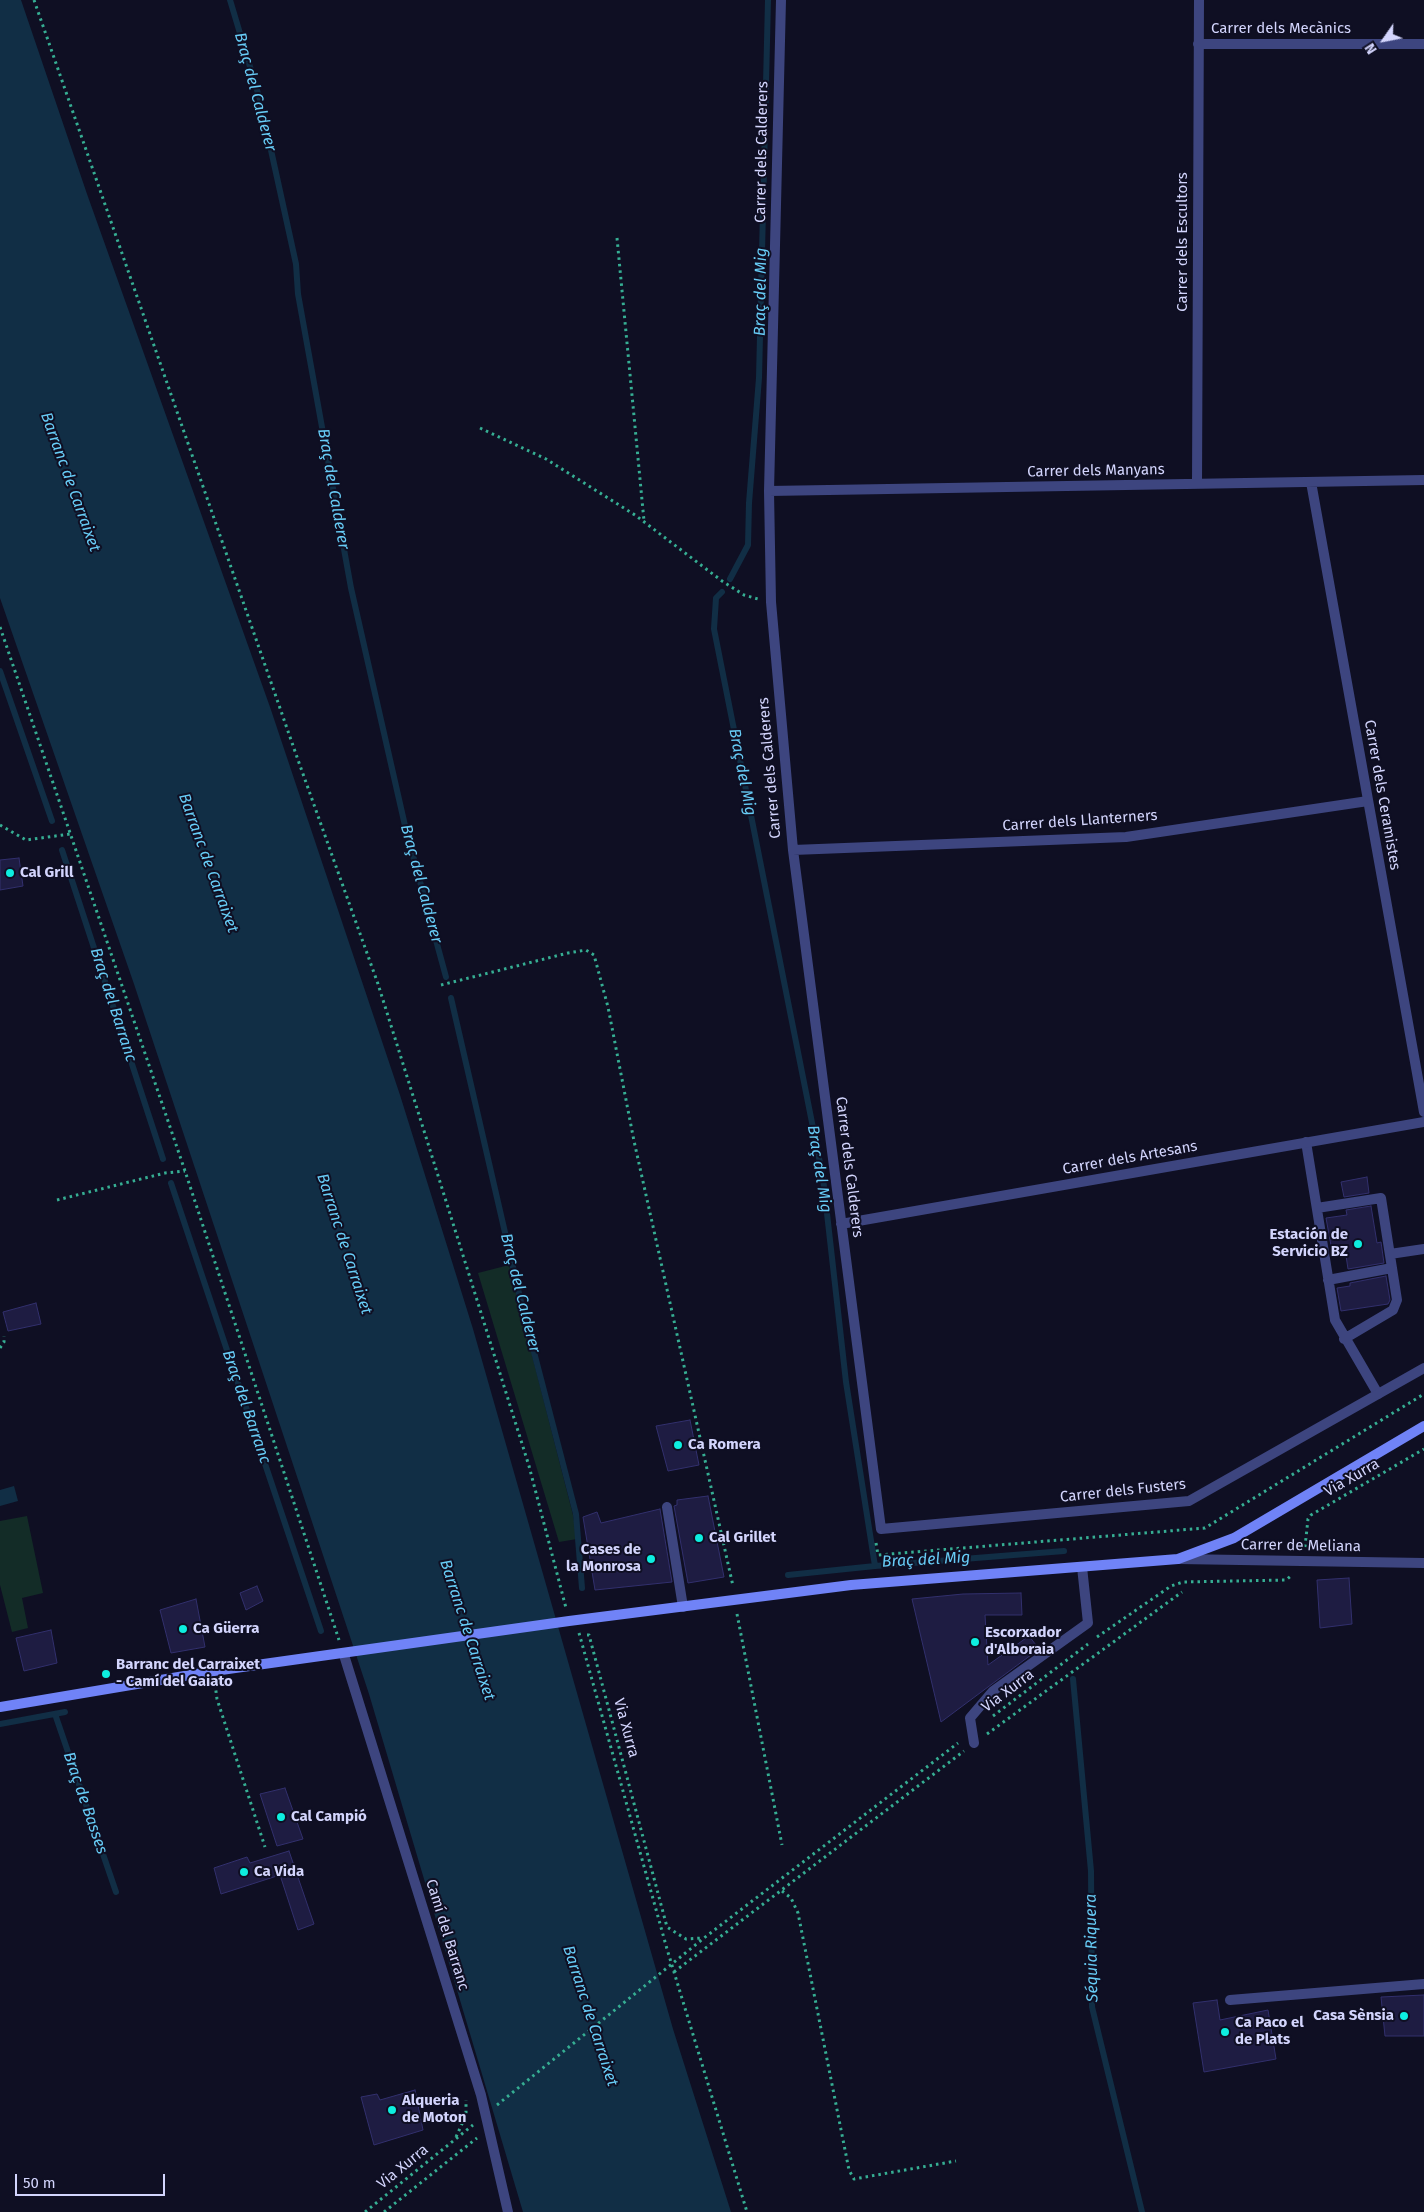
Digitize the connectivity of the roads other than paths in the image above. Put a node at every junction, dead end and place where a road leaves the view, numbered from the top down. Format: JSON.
{"nodes":[{"id":1,"x":780,"y":0,"type":"edge"},
{"id":2,"x":1199,"y":0,"type":"edge"},
{"id":3,"x":1198,"y":44,"type":"junction"},
{"id":4,"x":1424,"y":44,"type":"edge"},
{"id":5,"x":1424,"y":480,"type":"edge"},
{"id":6,"x":1311,"y":482,"type":"junction"},
{"id":7,"x":1196,"y":484,"type":"junction"},
{"id":8,"x":769,"y":491,"type":"junction"},
{"id":9,"x":1368,"y":801,"type":"junction"},
{"id":10,"x":793,"y":850,"type":"junction"},
{"id":11,"x":1424,"y":1112,"type":"edge"},
{"id":12,"x":1424,"y":1122,"type":"edge"},
{"id":13,"x":1306,"y":1142,"type":"junction"},
{"id":14,"x":1317,"y":1208,"type":"junction"},
{"id":15,"x":841,"y":1224,"type":"junction"},
{"id":16,"x":1424,"y":1249,"type":"edge"},
{"id":17,"x":1390,"y":1254,"type":"junction"},
{"id":18,"x":1392,"y":1268,"type":"junction"},
{"id":19,"x":1328,"y":1280,"type":"junction"},
{"id":20,"x":1344,"y":1339,"type":"junction"},
{"id":21,"x":1424,"y":1368,"type":"edge"},
{"id":22,"x":1378,"y":1394,"type":"junction"},
{"id":23,"x":1424,"y":1426,"type":"edge"},
{"id":24,"x":667,"y":1507,"type":"dead end"},
{"id":25,"x":878,"y":1532,"type":"joint"},
{"id":26,"x":1178,"y":1559,"type":"junction"},
{"id":27,"x":1424,"y":1562,"type":"edge"},
{"id":28,"x":1082,"y":1567,"type":"junction"},
{"id":29,"x":683,"y":1606,"type":"junction"},
{"id":30,"x":348,"y":1653,"type":"junction"},
{"id":31,"x":0,"y":1707,"type":"edge"},
{"id":32,"x":973,"y":1738,"type":"road end"},
{"id":33,"x":1424,"y":1984,"type":"edge"},
{"id":34,"x":1230,"y":2000,"type":"dead end"},
{"id":35,"x":508,"y":2212,"type":"edge"}],
"edges":[{"from":1,"to":8,"type":"street","name":"Carrer dels Calderers"},
{"from":2,"to":3,"type":"street","name":"Carrer dels Escultors"},
{"from":3,"to":4,"type":"street","name":"Carrer dels Mecànics"},
{"from":3,"to":7,"type":"street","name":"Carrer dels Escultors"},
{"from":5,"to":6,"type":"street","name":"Carrer dels Manyans"},
{"from":6,"to":7,"type":"street","name":"Carrer dels Manyans"},
{"from":6,"to":9,"type":"street","name":"Carrer dels Ceramistes"},
{"from":7,"to":8,"type":"street","name":"Carrer dels Manyans"},
{"from":8,"to":10,"type":"street","name":"Carrer dels Calderers"},
{"from":9,"to":10,"type":"street","name":"Carrer dels Llanterners"},
{"from":9,"to":11,"type":"street","name":"Carrer dels Ceramistes"},
{"from":10,"to":15,"type":"street","name":"Carrer dels Calderers"},
{"from":12,"to":13,"type":"street","name":"Carrer dels Artesans"},
{"from":13,"to":14,"type":"street"},
{"from":13,"to":15,"type":"street","name":"Carrer dels Artesans"},
{"from":14,"to":17,"type":"street"},
{"from":14,"to":19,"type":"street"},
{"from":15,"to":25,"type":"street","name":"Carrer dels Calderers"},
{"from":16,"to":17,"type":"street"},
{"from":17,"to":18,"type":"street"},
{"from":18,"to":19,"type":"street"},
{"from":18,"to":20,"type":"street"},
{"from":19,"to":20,"type":"street"},
{"from":20,"to":22,"type":"street"},
{"from":21,"to":22,"type":"street","name":"Carrer dels Fusters"},
{"from":22,"to":25,"type":"street","name":"Carrer dels Fusters"},
{"from":23,"to":26,"type":"main road"},
{"from":24,"to":29,"type":"street"},
{"from":26,"to":27,"type":"street","name":"Carrer de Meliana"},
{"from":26,"to":28,"type":"main road"},
{"from":28,"to":29,"type":"main road"},
{"from":28,"to":32,"type":"street"},
{"from":29,"to":30,"type":"main road"},
{"from":30,"to":31,"type":"main road"},
{"from":30,"to":35,"type":"street","name":"Camí del Barranc"},
{"from":33,"to":34,"type":"street"}]}
